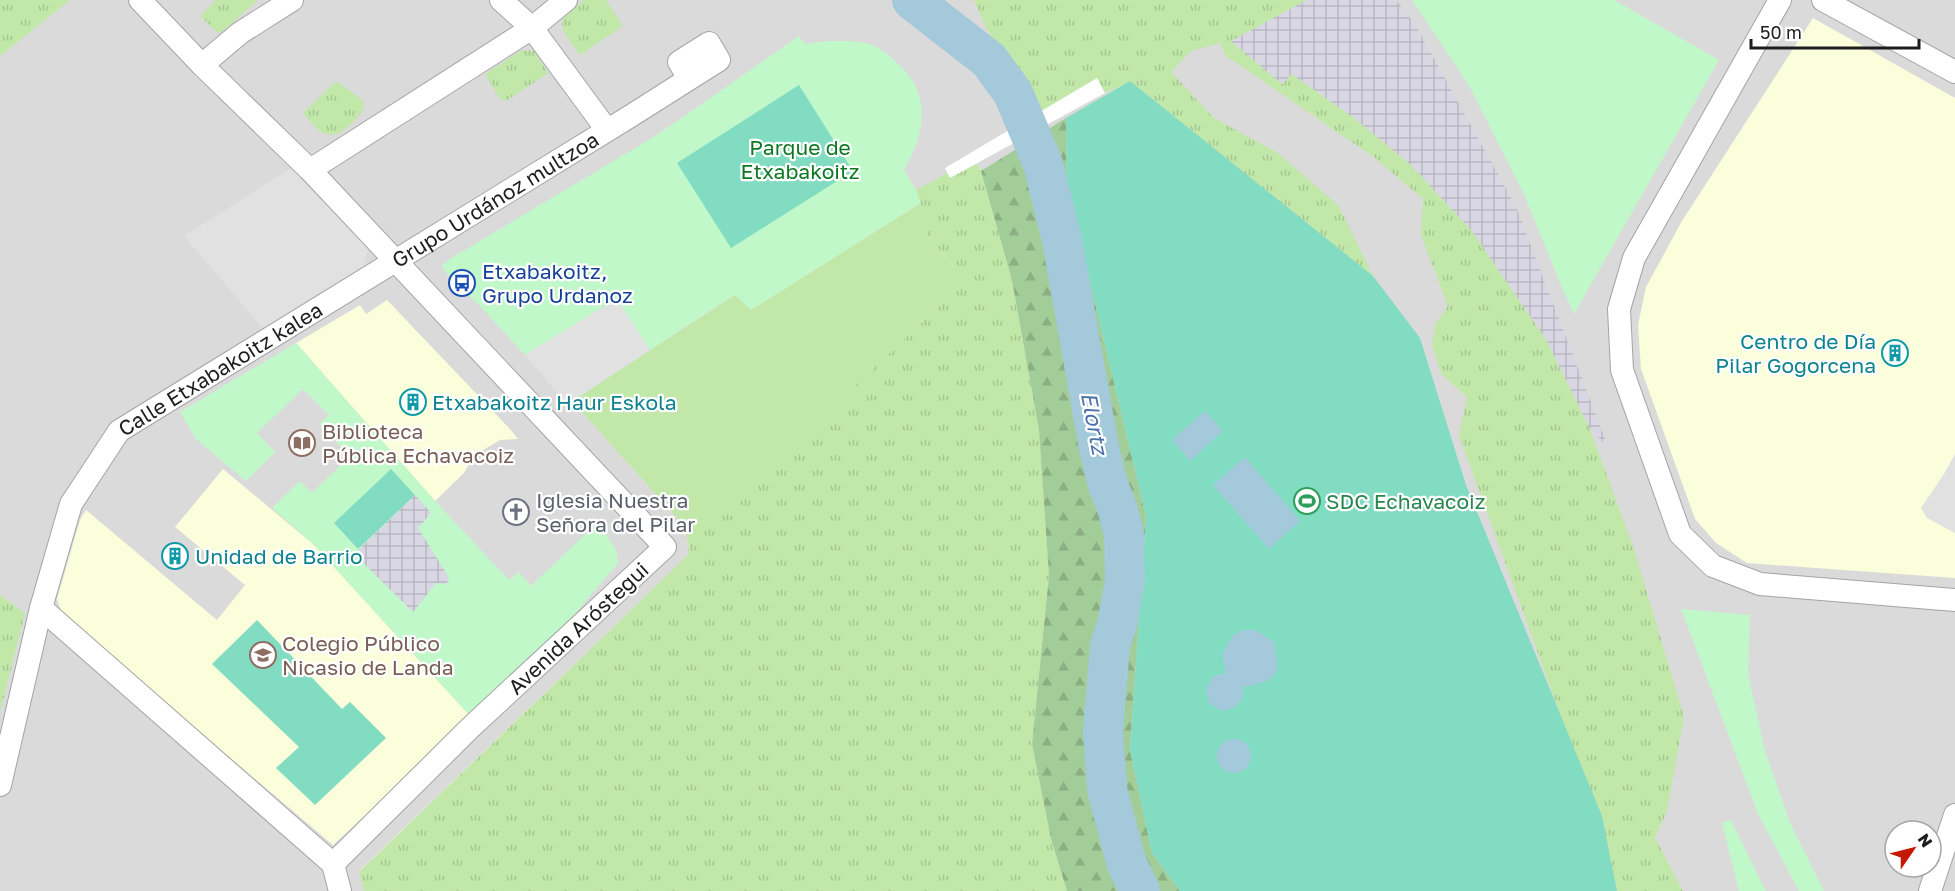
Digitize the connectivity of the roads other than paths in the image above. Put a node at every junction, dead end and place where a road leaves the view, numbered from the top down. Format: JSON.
{"nodes":[{"id":1,"x":140,"y":0,"type":"edge"},
{"id":2,"x":292,"y":0,"type":"edge"},
{"id":3,"x":501,"y":0,"type":"edge"},
{"id":4,"x":566,"y":0,"type":"edge"},
{"id":5,"x":1780,"y":0,"type":"edge"},
{"id":6,"x":1823,"y":0,"type":"edge"},
{"id":7,"x":532,"y":28,"type":"junction"},
{"id":8,"x":202,"y":65,"type":"junction"},
{"id":9,"x":1955,"y":72,"type":"edge"},
{"id":10,"x":689,"y":79,"type":"dead end"},
{"id":11,"x":607,"y":130,"type":"junction"},
{"id":12,"x":310,"y":170,"type":"junction"},
{"id":13,"x":396,"y":259,"type":"junction"},
{"id":14,"x":1955,"y":600,"type":"edge"},
{"id":15,"x":41,"y":608,"type":"junction"},
{"id":16,"x":0,"y":785,"type":"edge"},
{"id":17,"x":1955,"y":815,"type":"edge"},
{"id":18,"x":333,"y":864,"type":"junction"},
{"id":19,"x":340,"y":891,"type":"edge"},
{"id":20,"x":1930,"y":891,"type":"edge"}],
"edges":[{"from":1,"to":8,"type":"street","name":"Grupo Urdánoz multzoa"},
{"from":2,"to":8,"type":"street"},
{"from":3,"to":7,"type":"street","name":"Grupo Urdánoz multzoa"},
{"from":4,"to":7,"type":"street"},
{"from":5,"to":14,"type":"street"},
{"from":6,"to":9,"type":"street"},
{"from":7,"to":11,"type":"street","name":"Grupo Urdánoz multzoa"},
{"from":7,"to":12,"type":"street"},
{"from":8,"to":12,"type":"street","name":"Grupo Urdánoz multzoa"},
{"from":10,"to":11,"type":"street","name":"Grupo Urdánoz multzoa"},
{"from":11,"to":13,"type":"street","name":"Grupo Urdánoz multzoa"},
{"from":12,"to":13,"type":"street","name":"Grupo Urdánoz multzoa"},
{"from":13,"to":15,"type":"street","name":"Calle Etxabakoitz kalea"},
{"from":13,"to":18,"type":"street","name":"Avenida Aróstegui"},
{"from":15,"to":16,"type":"street","name":"Calle Etxabakoitz kalea"},
{"from":15,"to":18,"type":"street"},
{"from":17,"to":20,"type":"street"},
{"from":18,"to":19,"type":"street"}]}
